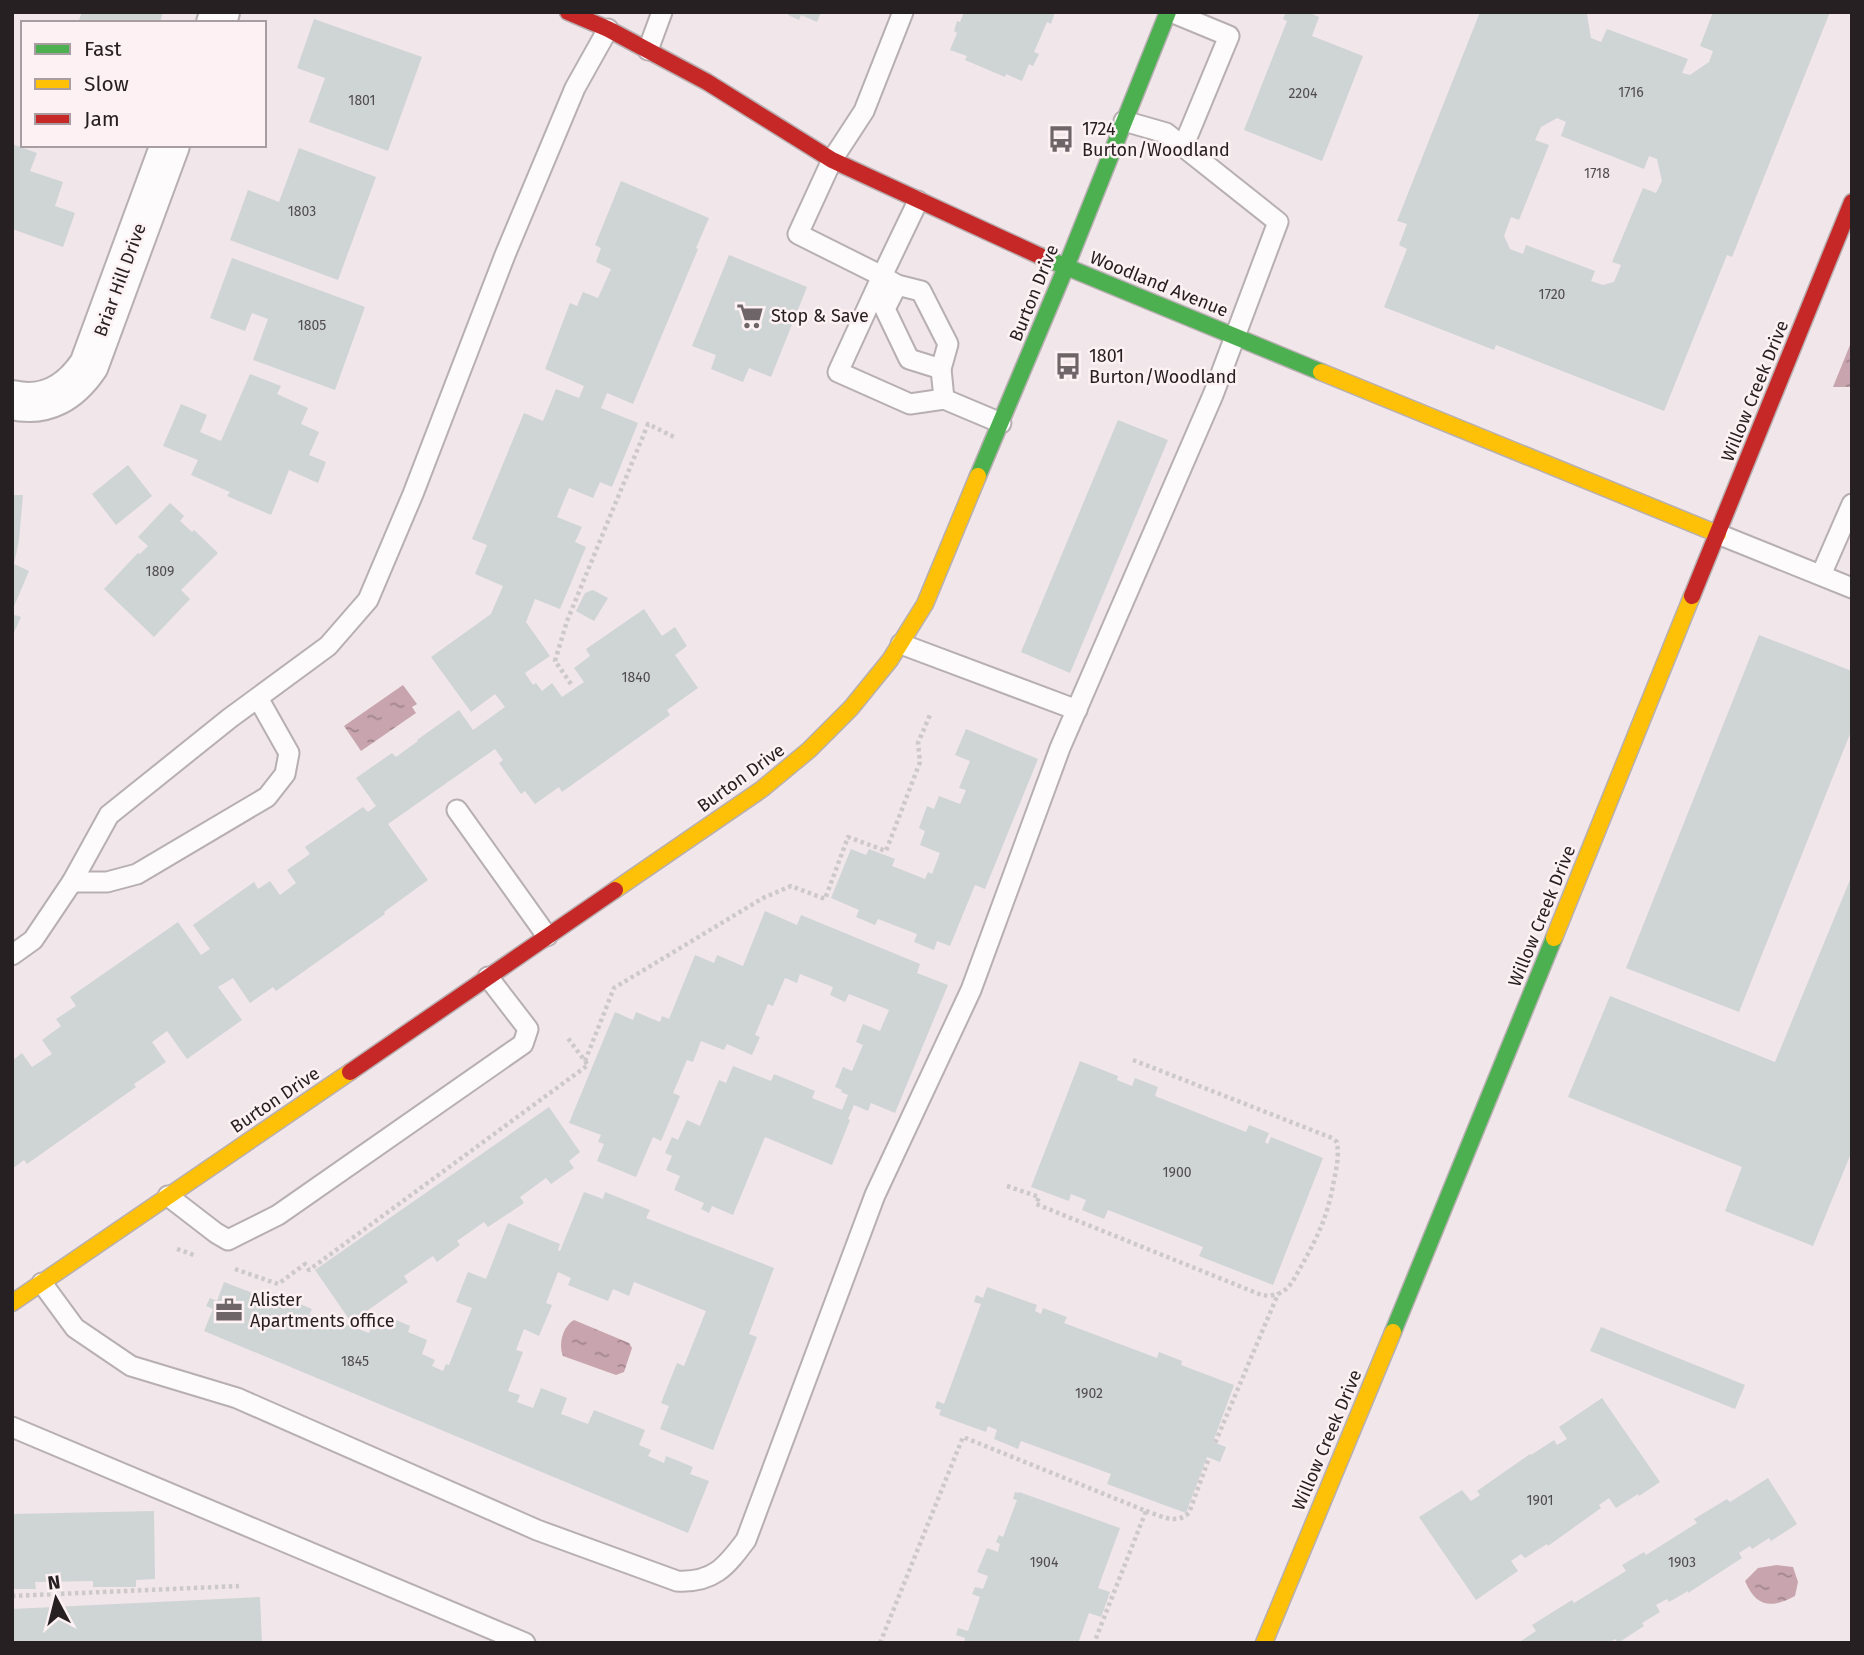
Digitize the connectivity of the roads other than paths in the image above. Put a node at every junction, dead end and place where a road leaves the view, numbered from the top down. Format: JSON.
{"nodes":[{"id":1,"x":568,"y":12,"type":"edge"},
{"id":2,"x":662,"y":12,"type":"edge"},
{"id":3,"x":903,"y":12,"type":"edge"},
{"id":4,"x":1169,"y":12,"type":"edge"},
{"id":5,"x":608,"y":29,"type":"junction"},
{"id":6,"x":648,"y":50,"type":"junction"},
{"id":7,"x":1124,"y":121,"type":"junction"},
{"id":8,"x":169,"y":147,"type":"edge"},
{"id":9,"x":1183,"y":147,"type":"junction"},
{"id":10,"x":832,"y":160,"type":"junction"},
{"id":11,"x":918,"y":201,"type":"junction"},
{"id":12,"x":1852,"y":202,"type":"edge"},
{"id":13,"x":1066,"y":267,"type":"junction"},
{"id":14,"x":889,"y":280,"type":"junction"},
{"id":15,"x":1235,"y":336,"type":"junction"},
{"id":16,"x":940,"y":369,"type":"junction"},
{"id":17,"x":31,"y":399,"type":"edge"},
{"id":18,"x":944,"y":399,"type":"junction"},
{"id":19,"x":1001,"y":423,"type":"junction"},
{"id":20,"x":1852,"y":504,"type":"edge"},
{"id":21,"x":1718,"y":534,"type":"junction"},
{"id":22,"x":1821,"y":575,"type":"junction"},
{"id":23,"x":1852,"y":588,"type":"edge"},
{"id":24,"x":901,"y":644,"type":"junction"},
{"id":25,"x":258,"y":698,"type":"junction"},
{"id":26,"x":1077,"y":710,"type":"junction"},
{"id":27,"x":457,"y":810,"type":"dead end"},
{"id":28,"x":72,"y":881,"type":"junction"},
{"id":29,"x":547,"y":936,"type":"junction"},
{"id":30,"x":12,"y":955,"type":"edge"},
{"id":31,"x":488,"y":977,"type":"junction"},
{"id":32,"x":168,"y":1196,"type":"junction"},
{"id":33,"x":42,"y":1283,"type":"junction"},
{"id":34,"x":12,"y":1303,"type":"edge"},
{"id":35,"x":12,"y":1427,"type":"edge"},
{"id":36,"x":524,"y":1643,"type":"edge"},
{"id":37,"x":1264,"y":1643,"type":"edge"}],
"edges":[{"from":1,"to":5,"type":"street","name":"Woodland Avenue"},
{"from":2,"to":6,"type":"lane"},
{"from":3,"to":10,"type":"lane"},
{"from":4,"to":7,"type":"street","name":"Burton Drive"},
{"from":4,"to":9,"type":"lane"},
{"from":5,"to":6,"type":"street","name":"Woodland Avenue"},
{"from":5,"to":25,"type":"lane"},
{"from":6,"to":10,"type":"street","name":"Woodland Avenue"},
{"from":7,"to":9,"type":"lane"},
{"from":7,"to":13,"type":"street","name":"Burton Drive"},
{"from":8,"to":17,"type":"street","name":"Briar Hill Drive"},
{"from":9,"to":15,"type":"lane"},
{"from":10,"to":11,"type":"street","name":"Woodland Avenue"},
{"from":10,"to":14,"type":"lane"},
{"from":11,"to":13,"type":"street","name":"Woodland Avenue"},
{"from":11,"to":14,"type":"lane"},
{"from":12,"to":21,"type":"street","name":"Willow Creek Drive"},
{"from":13,"to":15,"type":"street","name":"Woodland Avenue"},
{"from":13,"to":19,"type":"street","name":"Burton Drive"},
{"from":14,"to":16,"type":"lane"},
{"from":14,"to":16,"type":"lane"},
{"from":14,"to":18,"type":"lane"},
{"from":15,"to":21,"type":"street","name":"Woodland Avenue"},
{"from":15,"to":26,"type":"lane"},
{"from":16,"to":18,"type":"lane"},
{"from":18,"to":19,"type":"lane"},
{"from":19,"to":24,"type":"street","name":"Burton Drive"},
{"from":20,"to":22,"type":"lane"},
{"from":21,"to":22,"type":"lane"},
{"from":21,"to":37,"type":"street","name":"Willow Creek Drive"},
{"from":22,"to":23,"type":"lane"},
{"from":24,"to":26,"type":"lane"},
{"from":24,"to":29,"type":"street","name":"Burton Drive"},
{"from":25,"to":28,"type":"lane"},
{"from":25,"to":28,"type":"lane"},
{"from":26,"to":33,"type":"lane"},
{"from":27,"to":29,"type":"lane"},
{"from":28,"to":30,"type":"lane"},
{"from":29,"to":31,"type":"street","name":"Burton Drive"},
{"from":31,"to":32,"type":"street","name":"Burton Drive"},
{"from":31,"to":32,"type":"lane"},
{"from":32,"to":33,"type":"street","name":"Burton Drive"},
{"from":33,"to":34,"type":"street","name":"Burton Drive"},
{"from":35,"to":36,"type":"lane"}]}
